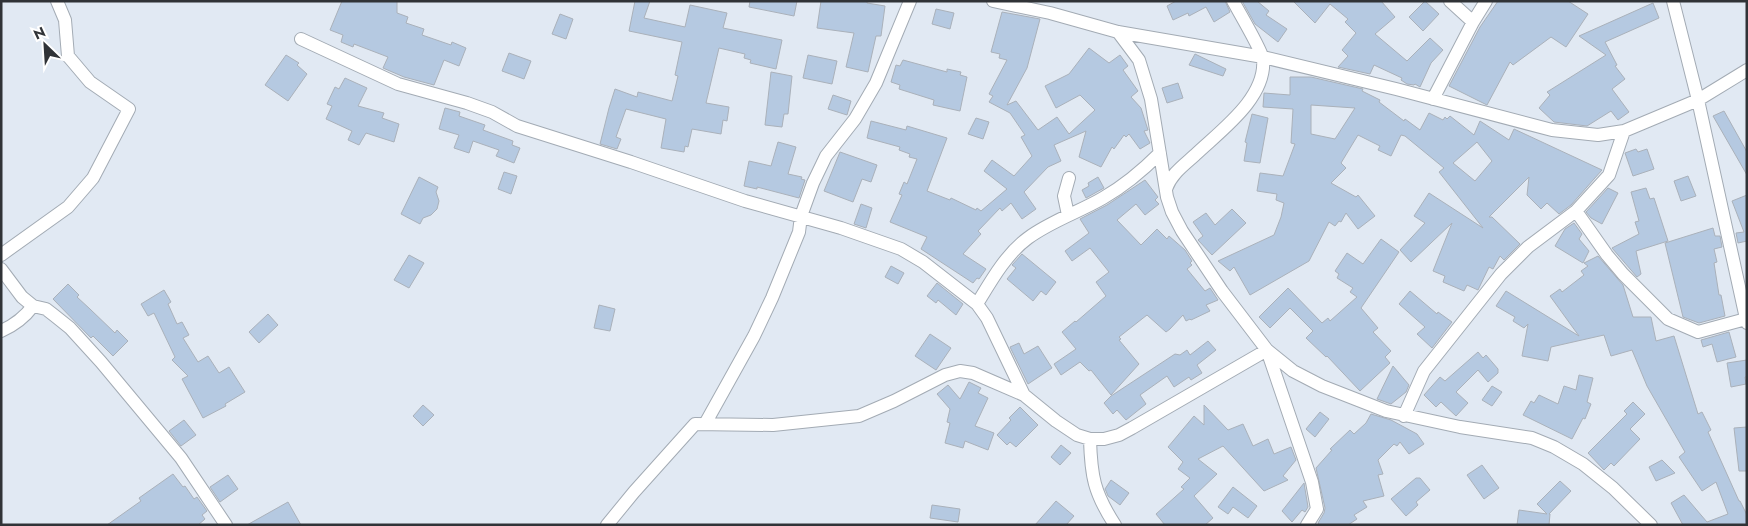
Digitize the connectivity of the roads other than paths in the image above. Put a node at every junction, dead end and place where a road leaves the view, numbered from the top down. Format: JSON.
{"nodes":[{"id":1,"x":57,"y":1,"type":"edge"},
{"id":2,"x":910,"y":1,"type":"edge"},
{"id":3,"x":993,"y":1,"type":"edge"},
{"id":4,"x":1233,"y":1,"type":"edge"},
{"id":5,"x":1450,"y":1,"type":"edge"},
{"id":6,"x":1486,"y":1,"type":"edge"},
{"id":7,"x":1673,"y":1,"type":"edge"},
{"id":8,"x":1473,"y":22,"type":"junction"},
{"id":9,"x":1118,"y":32,"type":"junction"},
{"id":10,"x":301,"y":39,"type":"dead end"},
{"id":11,"x":1263,"y":57,"type":"junction"},
{"id":12,"x":1747,"y":70,"type":"edge"},
{"id":13,"x":1433,"y":99,"type":"junction"},
{"id":14,"x":1698,"y":100,"type":"junction"},
{"id":15,"x":1624,"y":131,"type":"junction"},
{"id":16,"x":1160,"y":153,"type":"junction"},
{"id":17,"x":1069,"y":178,"type":"dead end"},
{"id":18,"x":1166,"y":190,"type":"junction"},
{"id":19,"x":1576,"y":211,"type":"junction"},
{"id":20,"x":1068,"y":215,"type":"junction"},
{"id":21,"x":801,"y":216,"type":"junction"},
{"id":22,"x":1,"y":255,"type":"edge"},
{"id":23,"x":1,"y":269,"type":"edge"},
{"id":24,"x":977,"y":304,"type":"junction"},
{"id":25,"x":33,"y":306,"type":"junction"},
{"id":26,"x":1746,"y":321,"type":"edge"},
{"id":27,"x":1,"y":331,"type":"edge"},
{"id":28,"x":1267,"y":350,"type":"junction"},
{"id":29,"x":1024,"y":395,"type":"junction"},
{"id":30,"x":1404,"y":416,"type":"junction"},
{"id":31,"x":705,"y":424,"type":"junction"},
{"id":32,"x":1090,"y":439,"type":"junction"},
{"id":33,"x":226,"y":525,"type":"edge"},
{"id":34,"x":607,"y":525,"type":"edge"},
{"id":35,"x":1115,"y":525,"type":"edge"},
{"id":36,"x":1307,"y":525,"type":"edge"},
{"id":37,"x":1651,"y":525,"type":"edge"}],
"edges":[{"from":1,"to":22,"type":"street"},
{"from":2,"to":21,"type":"street"},
{"from":3,"to":9,"type":"street"},
{"from":4,"to":11,"type":"street"},
{"from":5,"to":8,"type":"street"},
{"from":6,"to":8,"type":"street"},
{"from":7,"to":14,"type":"street"},
{"from":8,"to":13,"type":"street"},
{"from":9,"to":11,"type":"street"},
{"from":9,"to":16,"type":"street"},
{"from":10,"to":21,"type":"street"},
{"from":11,"to":13,"type":"street"},
{"from":11,"to":18,"type":"street"},
{"from":12,"to":14,"type":"street"},
{"from":13,"to":15,"type":"street"},
{"from":14,"to":15,"type":"street"},
{"from":14,"to":26,"type":"street"},
{"from":15,"to":19,"type":"street"},
{"from":16,"to":18,"type":"street"},
{"from":16,"to":20,"type":"street"},
{"from":17,"to":20,"type":"street"},
{"from":18,"to":28,"type":"street"},
{"from":19,"to":26,"type":"street"},
{"from":19,"to":30,"type":"street"},
{"from":20,"to":24,"type":"street"},
{"from":21,"to":24,"type":"street"},
{"from":21,"to":31,"type":"street"},
{"from":23,"to":25,"type":"street"},
{"from":24,"to":29,"type":"street"},
{"from":25,"to":27,"type":"street"},
{"from":25,"to":33,"type":"street"},
{"from":28,"to":30,"type":"street"},
{"from":28,"to":32,"type":"street"},
{"from":28,"to":36,"type":"street"},
{"from":29,"to":31,"type":"street"},
{"from":29,"to":32,"type":"street"},
{"from":30,"to":37,"type":"street"},
{"from":31,"to":34,"type":"street"},
{"from":32,"to":35,"type":"street"}]}
